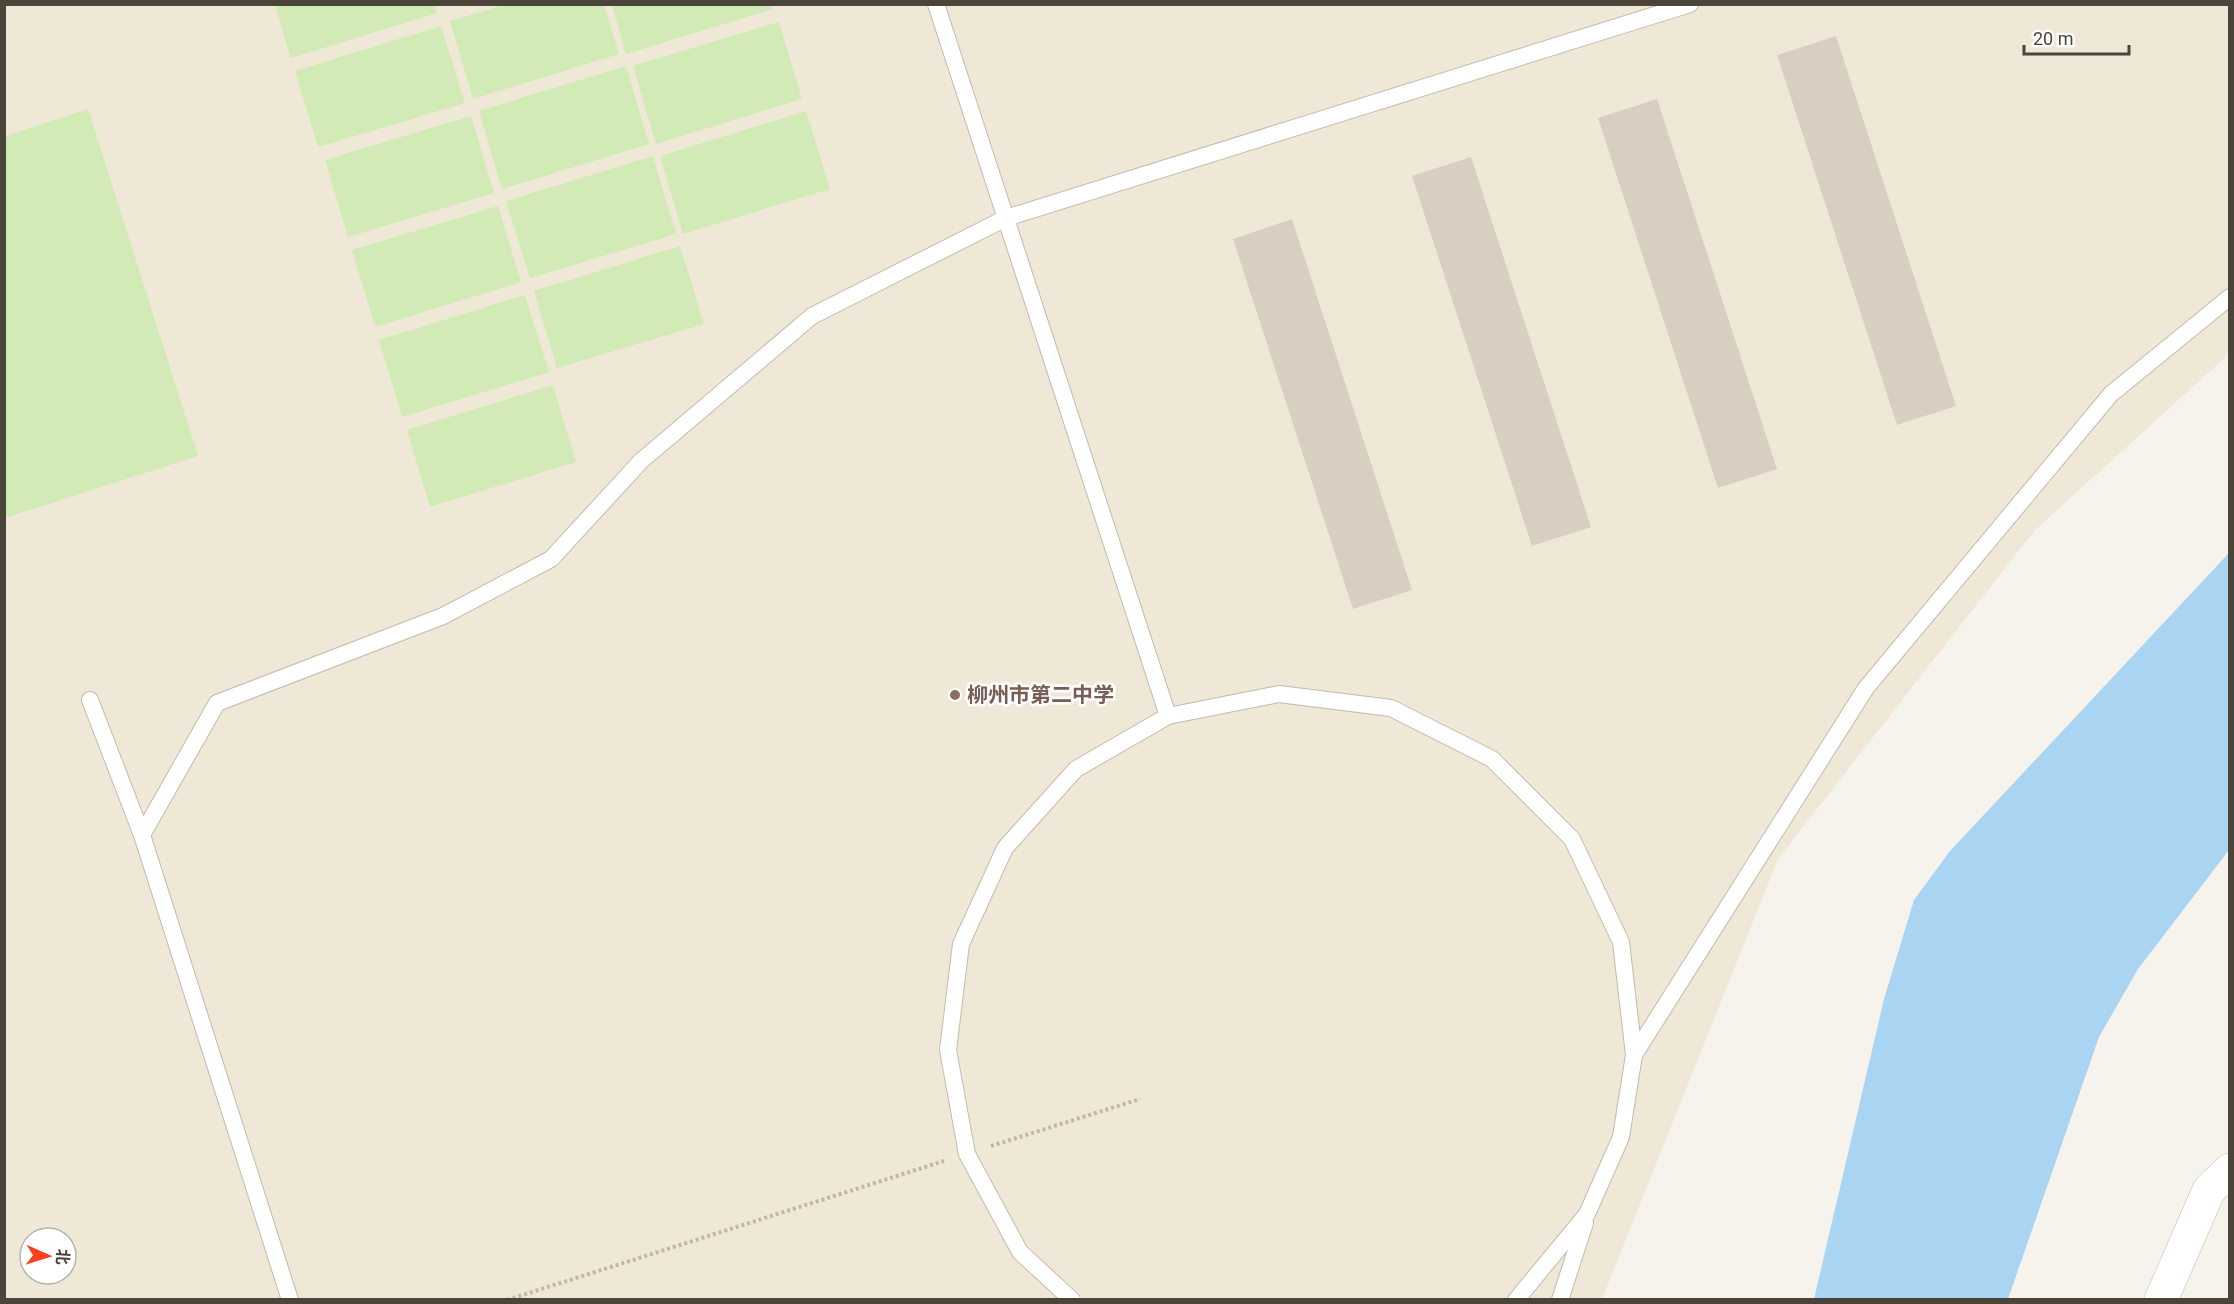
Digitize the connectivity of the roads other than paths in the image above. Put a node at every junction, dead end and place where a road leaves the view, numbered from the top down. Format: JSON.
{"nodes":[{"id":1,"x":936,"y":4,"type":"edge"},
{"id":2,"x":1690,"y":4,"type":"edge"},
{"id":3,"x":1005,"y":218,"type":"junction"},
{"id":4,"x":2229,"y":297,"type":"edge"},
{"id":5,"x":90,"y":700,"type":"dead end"},
{"id":6,"x":1168,"y":716,"type":"junction"},
{"id":7,"x":142,"y":835,"type":"junction"},
{"id":8,"x":1634,"y":1054,"type":"junction"},
{"id":9,"x":2229,"y":1170,"type":"edge"},
{"id":10,"x":1587,"y":1214,"type":"junction"},
{"id":11,"x":290,"y":1299,"type":"edge"},
{"id":12,"x":1072,"y":1299,"type":"edge"},
{"id":13,"x":1516,"y":1299,"type":"edge"},
{"id":14,"x":1560,"y":1299,"type":"edge"},
{"id":15,"x":2161,"y":1299,"type":"edge"}],
"edges":[{"from":1,"to":3,"type":"lane"},
{"from":2,"to":3,"type":"lane"},
{"from":3,"to":6,"type":"lane"},
{"from":3,"to":7,"type":"lane"},
{"from":4,"to":8,"type":"lane"},
{"from":5,"to":7,"type":"lane"},
{"from":6,"to":8,"type":"lane"},
{"from":6,"to":12,"type":"lane"},
{"from":7,"to":11,"type":"lane"},
{"from":8,"to":10,"type":"lane"},
{"from":9,"to":15,"type":"street"},
{"from":10,"to":13,"type":"lane"},
{"from":10,"to":14,"type":"lane"}]}
